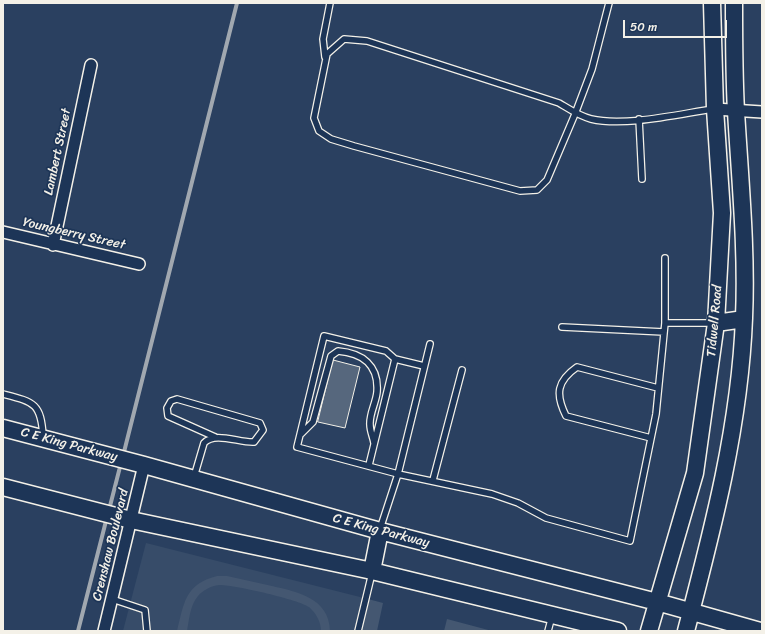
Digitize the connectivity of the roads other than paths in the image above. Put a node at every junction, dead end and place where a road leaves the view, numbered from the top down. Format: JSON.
{"nodes":[{"id":1,"x":330,"y":3,"type":"edge"},
{"id":2,"x":608,"y":3,"type":"edge"},
{"id":3,"x":712,"y":3,"type":"edge"},
{"id":4,"x":734,"y":3,"type":"edge"},
{"id":5,"x":325,"y":62,"type":"junction"},
{"id":6,"x":91,"y":65,"type":"dead end"},
{"id":7,"x":715,"y":109,"type":"junction"},
{"id":8,"x":736,"y":110,"type":"junction"},
{"id":9,"x":762,"y":112,"type":"edge"},
{"id":10,"x":575,"y":114,"type":"junction"},
{"id":11,"x":640,"y":119,"type":"junction"},
{"id":12,"x":642,"y":179,"type":"dead end"},
{"id":13,"x":3,"y":232,"type":"edge"},
{"id":14,"x":53,"y":245,"type":"junction"},
{"id":15,"x":665,"y":258,"type":"dead end"},
{"id":16,"x":139,"y":264,"type":"dead end"},
{"id":17,"x":744,"y":319,"type":"junction"},
{"id":18,"x":665,"y":323,"type":"junction"},
{"id":19,"x":716,"y":323,"type":"junction"},
{"id":20,"x":562,"y":327,"type":"dead end"},
{"id":21,"x":664,"y":332,"type":"junction"},
{"id":22,"x":430,"y":344,"type":"dead end"},
{"id":23,"x":395,"y":359,"type":"junction"},
{"id":24,"x":424,"y":366,"type":"junction"},
{"id":25,"x":462,"y":370,"type":"dead end"},
{"id":26,"x":658,"y":388,"type":"junction"},
{"id":27,"x":3,"y":394,"type":"edge"},
{"id":28,"x":3,"y":428,"type":"edge"},
{"id":29,"x":300,"y":436,"type":"junction"},
{"id":30,"x":215,"y":437,"type":"junction"},
{"id":31,"x":43,"y":438,"type":"junction"},
{"id":32,"x":651,"y":438,"type":"junction"},
{"id":33,"x":374,"y":443,"type":"junction"},
{"id":34,"x":144,"y":465,"type":"junction"},
{"id":35,"x":369,"y":465,"type":"junction"},
{"id":36,"x":398,"y":474,"type":"junction"},
{"id":37,"x":193,"y":479,"type":"junction"},
{"id":38,"x":433,"y":480,"type":"junction"},
{"id":39,"x":3,"y":487,"type":"edge"},
{"id":40,"x":124,"y":518,"type":"junction"},
{"id":41,"x":380,"y":531,"type":"junction"},
{"id":42,"x":372,"y":571,"type":"junction"},
{"id":43,"x":112,"y":599,"type":"junction"},
{"id":44,"x":657,"y":602,"type":"junction"},
{"id":45,"x":691,"y":612,"type":"junction"},
{"id":46,"x":552,"y":615,"type":"junction"},
{"id":47,"x":613,"y":630,"type":"edge"},
{"id":48,"x":104,"y":631,"type":"edge"},
{"id":49,"x":147,"y":631,"type":"edge"},
{"id":50,"x":358,"y":631,"type":"edge"},
{"id":51,"x":548,"y":631,"type":"edge"},
{"id":52,"x":649,"y":631,"type":"edge"},
{"id":53,"x":686,"y":631,"type":"edge"},
{"id":54,"x":760,"y":631,"type":"edge"}],
"edges":[{"from":1,"to":5,"type":"lane"},
{"from":2,"to":10,"type":"lane"},
{"from":3,"to":7,"type":"main road","name":"Tidwell Road"},
{"from":4,"to":8,"type":"main road","name":"Tidwell Road"},
{"from":5,"to":10,"type":"lane"},
{"from":5,"to":10,"type":"lane"},
{"from":6,"to":14,"type":"street","name":"Lambert Street"},
{"from":7,"to":8,"type":"street"},
{"from":7,"to":11,"type":"lane"},
{"from":7,"to":19,"type":"main road","name":"Tidwell Road"},
{"from":8,"to":9,"type":"street"},
{"from":8,"to":17,"type":"main road","name":"Tidwell Road"},
{"from":10,"to":11,"type":"lane"},
{"from":11,"to":12,"type":"lane"},
{"from":13,"to":14,"type":"street","name":"Youngberry Street"},
{"from":14,"to":16,"type":"street","name":"Youngberry Street"},
{"from":15,"to":18,"type":"lane"},
{"from":17,"to":19,"type":"main road"},
{"from":17,"to":45,"type":"main road","name":"Tidwell Road"},
{"from":18,"to":19,"type":"lane"},
{"from":18,"to":21,"type":"lane"},
{"from":19,"to":44,"type":"main road","name":"Tidwell Road"},
{"from":20,"to":21,"type":"lane"},
{"from":21,"to":26,"type":"lane"},
{"from":22,"to":24,"type":"lane"},
{"from":23,"to":24,"type":"lane"},
{"from":23,"to":29,"type":"lane"},
{"from":23,"to":33,"type":"lane"},
{"from":24,"to":36,"type":"lane"},
{"from":25,"to":38,"type":"lane"},
{"from":26,"to":32,"type":"lane"},
{"from":26,"to":32,"type":"lane"},
{"from":27,"to":31,"type":"lane"},
{"from":28,"to":31,"type":"main road","name":"C E King Parkway"},
{"from":29,"to":33,"type":"lane"},
{"from":29,"to":35,"type":"lane"},
{"from":30,"to":30,"type":"lane"},
{"from":30,"to":37,"type":"lane"},
{"from":31,"to":34,"type":"main road","name":"C E King Parkway"},
{"from":32,"to":38,"type":"lane"},
{"from":33,"to":35,"type":"lane"},
{"from":34,"to":37,"type":"main road","name":"C E King Parkway"},
{"from":34,"to":40,"type":"street","name":"Crenshaw Boulevard"},
{"from":35,"to":36,"type":"lane"},
{"from":36,"to":38,"type":"lane"},
{"from":36,"to":41,"type":"lane"},
{"from":37,"to":41,"type":"main road","name":"C E King Parkway"},
{"from":39,"to":40,"type":"main road"},
{"from":40,"to":42,"type":"main road"},
{"from":40,"to":43,"type":"street","name":"Crenshaw Boulevard"},
{"from":41,"to":42,"type":"main road"},
{"from":41,"to":44,"type":"main road","name":"C E King Parkway"},
{"from":42,"to":46,"type":"main road"},
{"from":42,"to":50,"type":"lane"},
{"from":43,"to":48,"type":"street","name":"Crenshaw Boulevard"},
{"from":43,"to":49,"type":"lane"},
{"from":44,"to":45,"type":"main road","name":"C E King Parkway"},
{"from":44,"to":52,"type":"main road","name":"Tidwell Road"},
{"from":45,"to":53,"type":"main road","name":"Tidwell Road"},
{"from":45,"to":54,"type":"main road","name":"C E King Parkway"},
{"from":46,"to":47,"type":"main road"},
{"from":46,"to":51,"type":"lane"}]}
